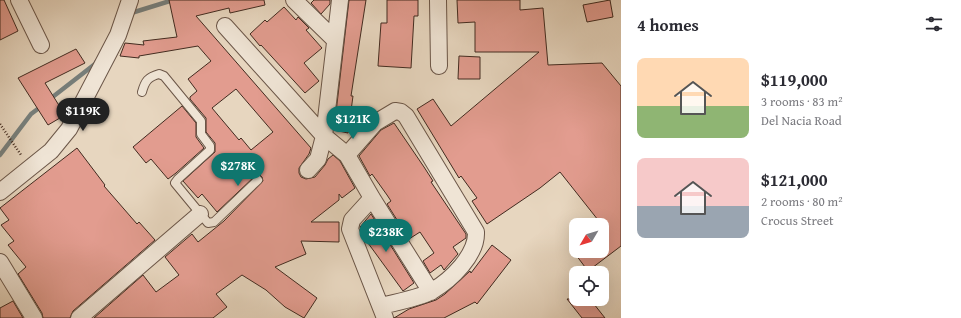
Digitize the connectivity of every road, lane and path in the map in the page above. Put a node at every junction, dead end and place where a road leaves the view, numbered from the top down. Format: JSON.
{"nodes":[{"id":1,"x":19,"y":0,"type":"edge"},
{"id":2,"x":130,"y":0,"type":"edge"},
{"id":3,"x":294,"y":0,"type":"edge"},
{"id":4,"x":340,"y":0,"type":"edge"},
{"id":5,"x":438,"y":0,"type":"edge"},
{"id":6,"x":225,"y":26,"type":"dead end"},
{"id":7,"x":335,"y":40,"type":"junction"},
{"id":8,"x":41,"y":45,"type":"dead end"},
{"id":9,"x":439,"y":66,"type":"dead end"},
{"id":10,"x":142,"y":92,"type":"dead end"},
{"id":11,"x":0,"y":124,"type":"edge"},
{"id":12,"x":324,"y":136,"type":"junction"},
{"id":13,"x":347,"y":155,"type":"junction"},
{"id":14,"x":30,"y":168,"type":"junction"},
{"id":15,"x":308,"y":170,"type":"dead end"},
{"id":16,"x":258,"y":180,"type":"dead end"},
{"id":17,"x":0,"y":192,"type":"edge"},
{"id":18,"x":372,"y":198,"type":"junction"},
{"id":19,"x":200,"y":214,"type":"junction"},
{"id":20,"x":0,"y":262,"type":"edge"},
{"id":21,"x":432,"y":292,"type":"junction"},
{"id":22,"x":383,"y":312,"type":"edge"},
{"id":23,"x":34,"y":318,"type":"edge"},
{"id":24,"x":79,"y":318,"type":"edge"}],
"edges":[{"from":1,"to":8,"type":"street"},
{"from":2,"to":14,"type":"street"},
{"from":3,"to":7,"type":"street"},
{"from":4,"to":7,"type":"street"},
{"from":5,"to":9,"type":"street"},
{"from":6,"to":12,"type":"street"},
{"from":7,"to":12,"type":"street"},
{"from":10,"to":19,"type":"lane"},
{"from":11,"to":14,"type":"path"},
{"from":12,"to":13,"type":"street"},
{"from":12,"to":15,"type":"street"},
{"from":13,"to":18,"type":"street"},
{"from":13,"to":21,"type":"street"},
{"from":14,"to":17,"type":"street"},
{"from":16,"to":19,"type":"lane"},
{"from":18,"to":21,"type":"street"},
{"from":18,"to":22,"type":"street"},
{"from":19,"to":24,"type":"street"},
{"from":20,"to":23,"type":"street"},
{"from":21,"to":22,"type":"street"}]}
